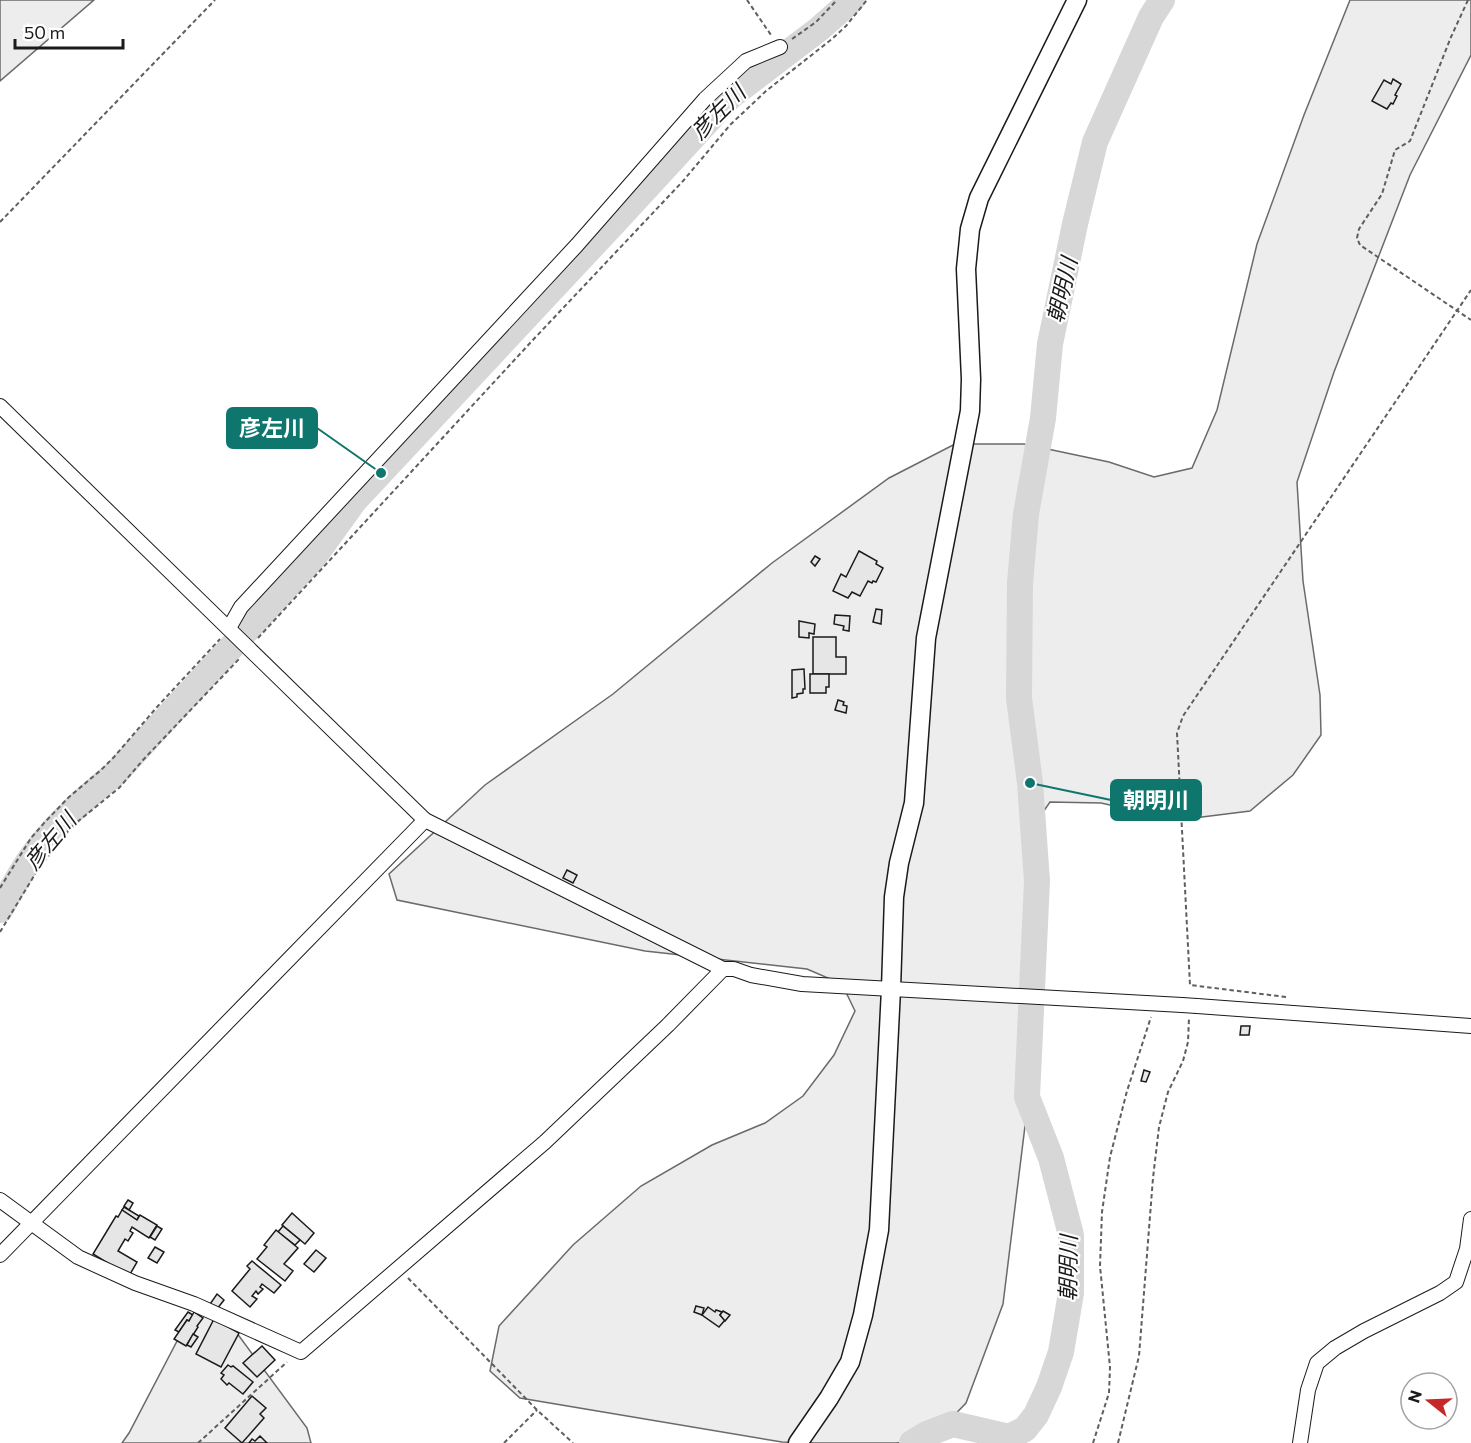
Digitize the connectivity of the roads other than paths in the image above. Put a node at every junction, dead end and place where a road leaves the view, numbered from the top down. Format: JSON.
{"nodes":[{"id":1,"x":1077,"y":0,"type":"edge"},
{"id":2,"x":780,"y":47,"type":"road end"},
{"id":3,"x":0,"y":406,"type":"edge"},
{"id":4,"x":231,"y":630,"type":"junction"},
{"id":5,"x":425,"y":820,"type":"junction"},
{"id":6,"x":723,"y":969,"type":"junction"},
{"id":7,"x":891,"y":989,"type":"junction"},
{"id":8,"x":1471,"y":1026,"type":"edge"},
{"id":9,"x":0,"y":1200,"type":"edge"},
{"id":10,"x":1471,"y":1219,"type":"edge"},
{"id":11,"x":32,"y":1223,"type":"junction"},
{"id":12,"x":0,"y":1255,"type":"edge"},
{"id":13,"x":798,"y":1443,"type":"edge"},
{"id":14,"x":1300,"y":1443,"type":"edge"}],
"edges":[{"from":1,"to":7,"type":"street"},
{"from":2,"to":4,"type":"street"},
{"from":3,"to":4,"type":"street"},
{"from":4,"to":5,"type":"street"},
{"from":5,"to":6,"type":"street"},
{"from":5,"to":11,"type":"street"},
{"from":6,"to":7,"type":"street"},
{"from":6,"to":11,"type":"street"},
{"from":7,"to":8,"type":"street","bridge":true},
{"from":7,"to":13,"type":"street"},
{"from":9,"to":11,"type":"street"},
{"from":10,"to":14,"type":"street"},
{"from":11,"to":12,"type":"street"}]}
